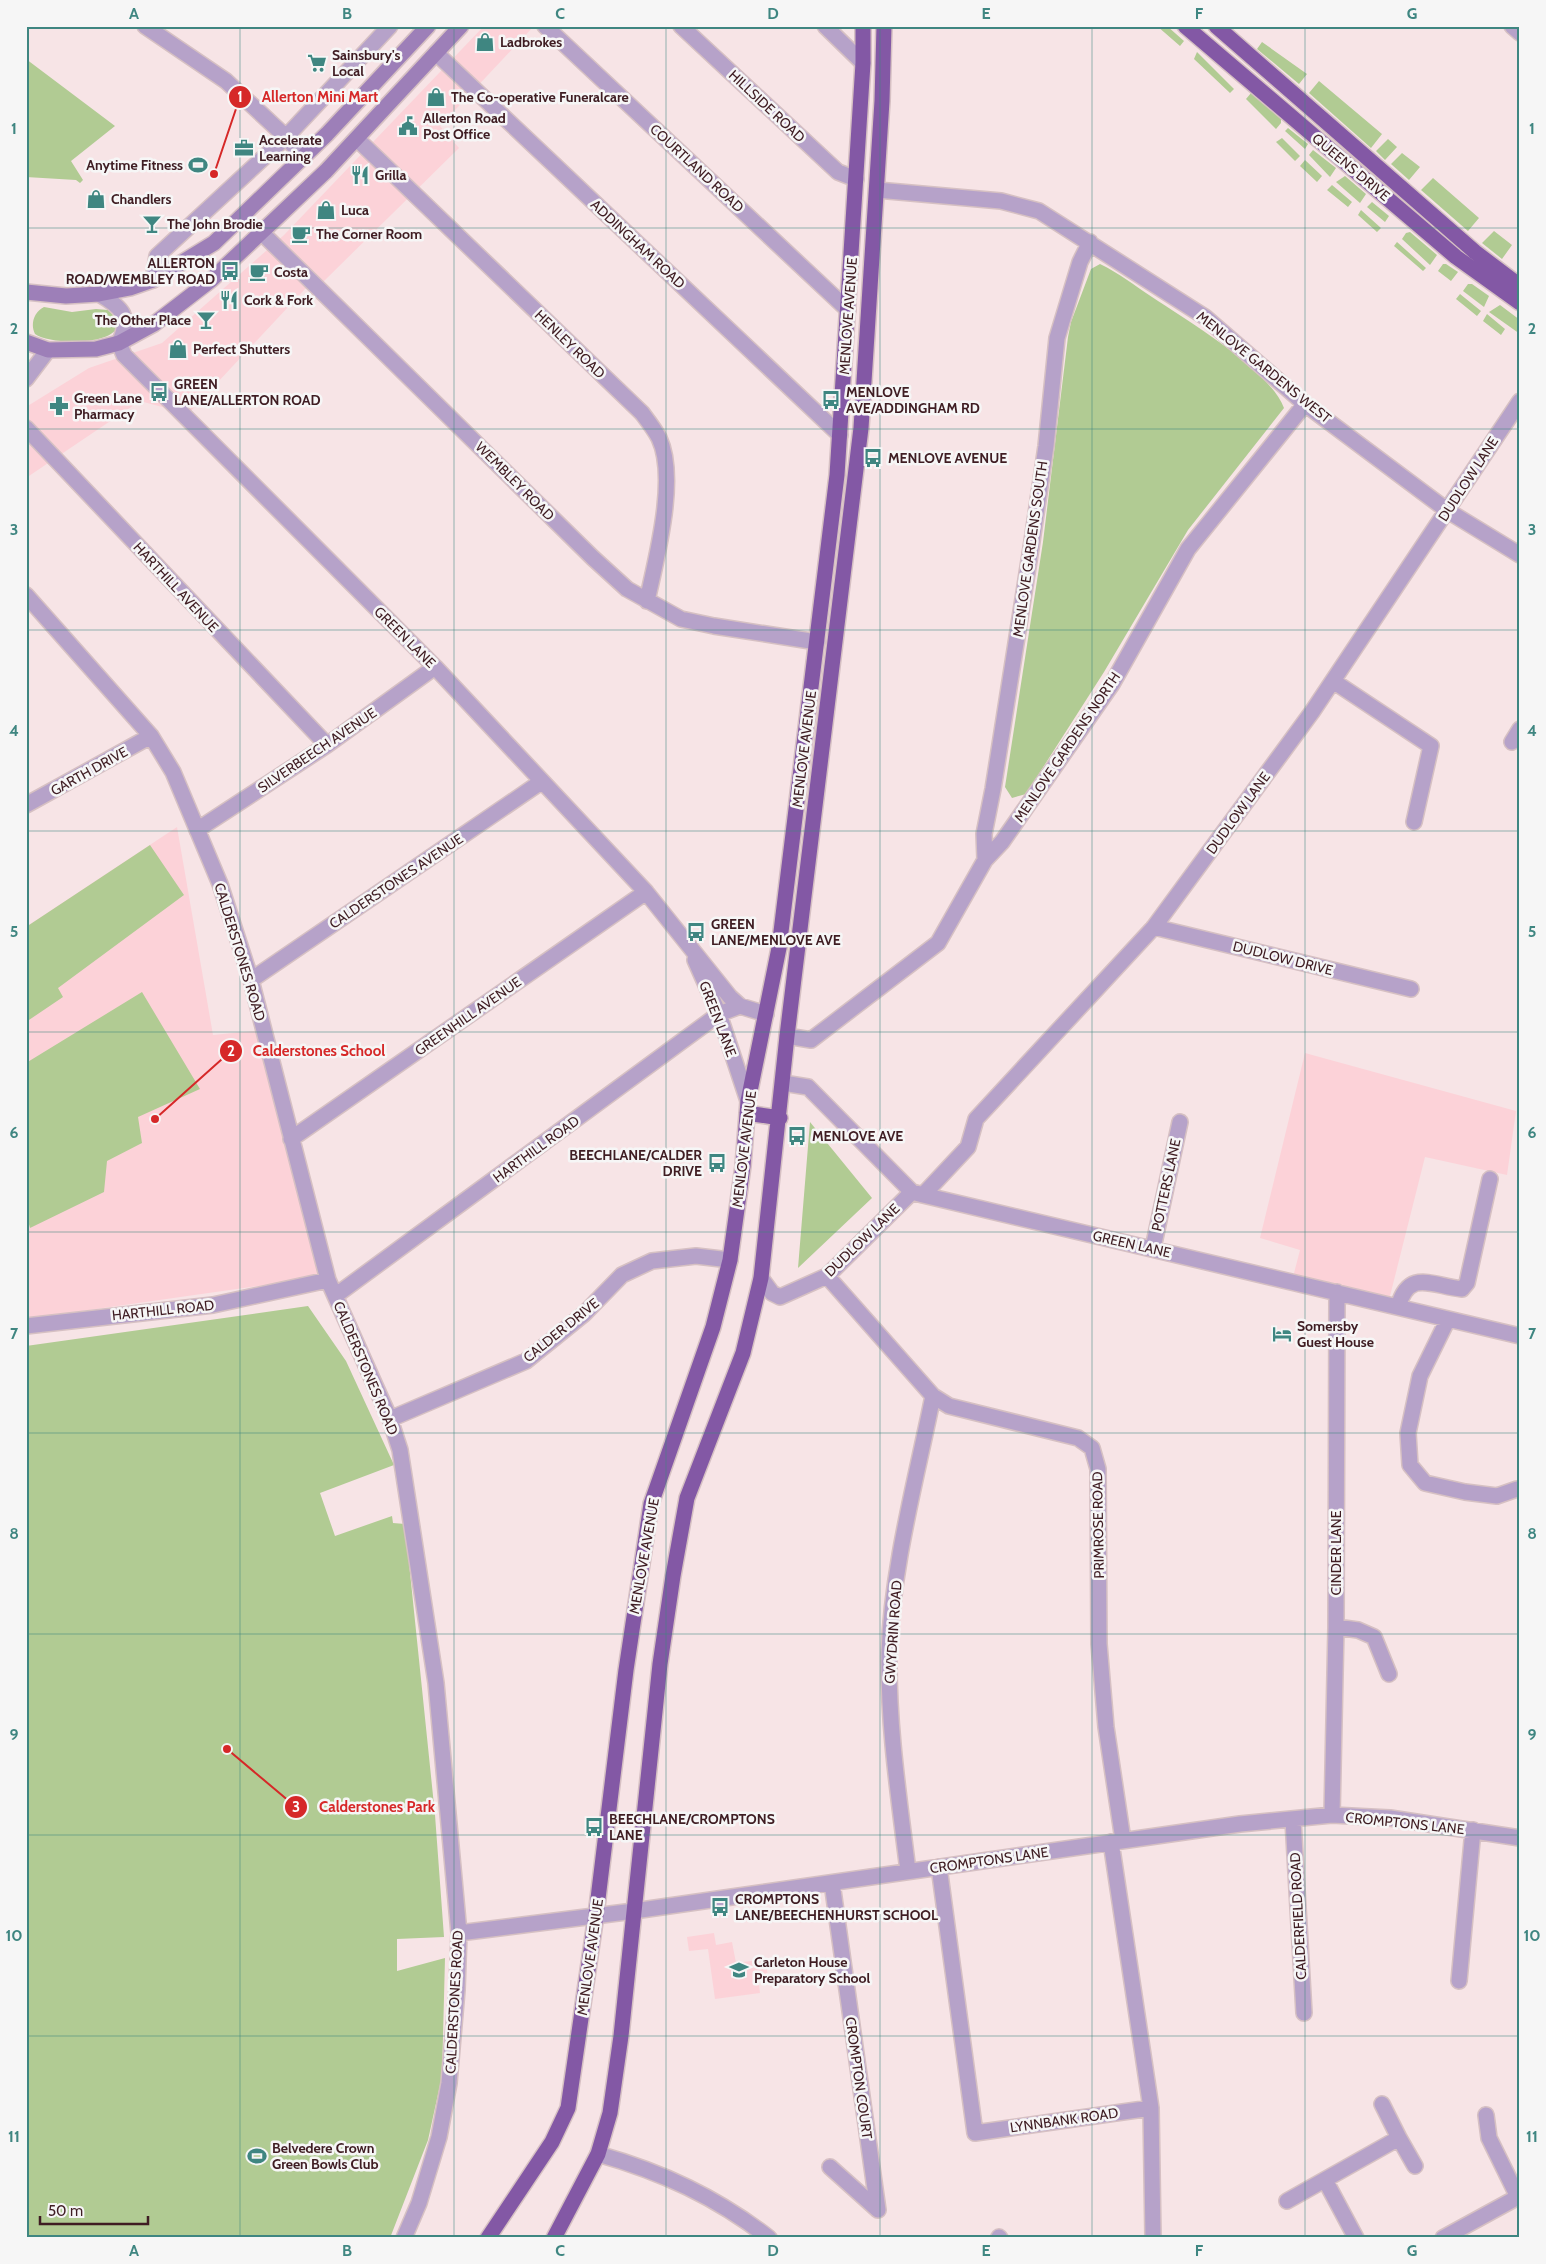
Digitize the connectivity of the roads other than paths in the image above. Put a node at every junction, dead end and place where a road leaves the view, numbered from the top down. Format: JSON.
{"nodes":[{"id":1,"x":144,"y":26,"type":"edge"},
{"id":2,"x":390,"y":26,"type":"edge"},
{"id":3,"x":428,"y":26,"type":"edge"},
{"id":4,"x":461,"y":26,"type":"edge"},
{"id":5,"x":545,"y":26,"type":"edge"},
{"id":6,"x":681,"y":26,"type":"edge"},
{"id":7,"x":825,"y":26,"type":"edge"},
{"id":8,"x":863,"y":26,"type":"edge"},
{"id":9,"x":884,"y":26,"type":"edge"},
{"id":10,"x":1185,"y":26,"type":"edge"},
{"id":11,"x":1216,"y":26,"type":"edge"},
{"id":12,"x":1512,"y":26,"type":"edge"},
{"id":13,"x":1520,"y":33,"type":"edge"},
{"id":14,"x":436,"y":53,"type":"junction"},
{"id":15,"x":863,"y":63,"type":"junction"},
{"id":16,"x":286,"y":137,"type":"junction"},
{"id":17,"x":357,"y":139,"type":"junction"},
{"id":18,"x":302,"y":156,"type":"junction"},
{"id":19,"x":856,"y":179,"type":"junction"},
{"id":20,"x":877,"y":190,"type":"junction"},
{"id":21,"x":260,"y":232,"type":"junction"},
{"id":22,"x":1090,"y":242,"type":"junction"},
{"id":23,"x":153,"y":280,"type":"junction"},
{"id":24,"x":1520,"y":286,"type":"edge"},
{"id":25,"x":99,"y":294,"type":"junction"},
{"id":26,"x":30,"y":295,"type":"edge"},
{"id":27,"x":1520,"y":304,"type":"edge"},
{"id":28,"x":848,"y":310,"type":"junction"},
{"id":29,"x":26,"y":342,"type":"edge"},
{"id":30,"x":119,"y":343,"type":"junction"},
{"id":31,"x":48,"y":350,"type":"junction"},
{"id":32,"x":26,"y":379,"type":"edge"},
{"id":33,"x":1520,"y":401,"type":"edge"},
{"id":34,"x":1305,"y":404,"type":"junction"},
{"id":35,"x":26,"y":428,"type":"edge"},
{"id":36,"x":840,"y":435,"type":"junction"},
{"id":37,"x":1448,"y":511,"type":"junction"},
{"id":38,"x":1520,"y":555,"type":"edge"},
{"id":39,"x":26,"y":595,"type":"edge"},
{"id":40,"x":647,"y":601,"type":"junction"},
{"id":41,"x":817,"y":642,"type":"junction"},
{"id":42,"x":436,"y":668,"type":"junction"},
{"id":43,"x":1333,"y":681,"type":"junction"},
{"id":44,"x":1520,"y":729,"type":"edge"},
{"id":45,"x":151,"y":736,"type":"junction"},
{"id":46,"x":1512,"y":742,"type":"dead end"},
{"id":47,"x":327,"y":745,"type":"junction"},
{"id":48,"x":541,"y":782,"type":"junction"},
{"id":49,"x":26,"y":805,"type":"edge"},
{"id":50,"x":1414,"y":822,"type":"dead end"},
{"id":51,"x":198,"y":830,"type":"junction"},
{"id":52,"x":985,"y":860,"type":"junction"},
{"id":53,"x":646,"y":892,"type":"junction"},
{"id":54,"x":1154,"y":927,"type":"junction"},
{"id":55,"x":684,"y":938,"type":"junction"},
{"id":56,"x":251,"y":980,"type":"junction"},
{"id":57,"x":1412,"y":989,"type":"dead end"},
{"id":58,"x":740,"y":1006,"type":"junction"},
{"id":59,"x":719,"y":1014,"type":"junction"},
{"id":60,"x":766,"y":1014,"type":"junction"},
{"id":61,"x":787,"y":1036,"type":"junction"},
{"id":62,"x":783,"y":1083,"type":"junction"},
{"id":63,"x":747,"y":1107,"type":"junction"},
{"id":64,"x":780,"y":1118,"type":"junction"},
{"id":65,"x":1180,"y":1122,"type":"dead end"},
{"id":66,"x":291,"y":1139,"type":"junction"},
{"id":67,"x":1490,"y":1179,"type":"dead end"},
{"id":68,"x":917,"y":1194,"type":"junction"},
{"id":69,"x":1153,"y":1248,"type":"junction"},
{"id":70,"x":730,"y":1260,"type":"junction"},
{"id":71,"x":827,"y":1276,"type":"junction"},
{"id":72,"x":761,"y":1278,"type":"junction"},
{"id":73,"x":328,"y":1280,"type":"junction"},
{"id":74,"x":1337,"y":1292,"type":"junction"},
{"id":75,"x":336,"y":1296,"type":"junction"},
{"id":76,"x":1398,"y":1307,"type":"junction"},
{"id":77,"x":1448,"y":1319,"type":"junction"},
{"id":78,"x":26,"y":1326,"type":"edge"},
{"id":79,"x":1520,"y":1336,"type":"edge"},
{"id":80,"x":932,"y":1396,"type":"junction"},
{"id":81,"x":390,"y":1419,"type":"junction"},
{"id":82,"x":1517,"y":1489,"type":"dead end"},
{"id":83,"x":1336,"y":1627,"type":"junction"},
{"id":84,"x":1389,"y":1674,"type":"dead end"},
{"id":85,"x":1332,"y":1815,"type":"junction"},
{"id":86,"x":1293,"y":1820,"type":"junction"},
{"id":87,"x":1472,"y":1830,"type":"junction"},
{"id":88,"x":1520,"y":1838,"type":"edge"},
{"id":89,"x":1117,"y":1841,"type":"junction"},
{"id":90,"x":939,"y":1867,"type":"junction"},
{"id":91,"x":908,"y":1871,"type":"junction"},
{"id":92,"x":832,"y":1883,"type":"junction"},
{"id":93,"x":634,"y":1911,"type":"junction"},
{"id":94,"x":596,"y":1915,"type":"junction"},
{"id":95,"x":458,"y":1933,"type":"junction"},
{"id":96,"x":1460,"y":1981,"type":"dead end"},
{"id":97,"x":1304,"y":2013,"type":"dead end"},
{"id":98,"x":1382,"y":2104,"type":"dead end"},
{"id":99,"x":1152,"y":2108,"type":"junction"},
{"id":100,"x":1486,"y":2115,"type":"dead end"},
{"id":101,"x":1399,"y":2138,"type":"junction"},
{"id":102,"x":598,"y":2154,"type":"junction"},
{"id":103,"x":1415,"y":2166,"type":"dead end"},
{"id":104,"x":830,"y":2167,"type":"dead end"},
{"id":105,"x":1325,"y":2180,"type":"junction"},
{"id":106,"x":1287,"y":2200,"type":"dead end"},
{"id":107,"x":763,"y":2236,"type":"edge"},
{"id":108,"x":404,"y":2238,"type":"edge"},
{"id":109,"x":488,"y":2238,"type":"edge"},
{"id":110,"x":554,"y":2238,"type":"edge"},
{"id":111,"x":1153,"y":2238,"type":"edge"},
{"id":112,"x":1356,"y":2238,"type":"edge"},
{"id":113,"x":1443,"y":2238,"type":"edge"}],
"edges":[{"from":1,"to":16,"type":"street"},
{"from":2,"to":16,"type":"street"},
{"from":3,"to":18,"type":"main road"},
{"from":4,"to":14,"type":"main road"},
{"from":5,"to":28,"type":"street","name":"COURTLAND ROAD"},
{"from":6,"to":19,"type":"street","name":"HILLSIDE ROAD"},
{"from":7,"to":15,"type":"street"},
{"from":8,"to":15,"type":"highway","name":"MENLOVE AVENUE"},
{"from":9,"to":20,"type":"highway","name":"MENLOVE AVENUE"},
{"from":10,"to":27,"type":"highway","name":"QUEENS DRIVE"},
{"from":11,"to":24,"type":"highway","name":"QUEENS DRIVE"},
{"from":12,"to":13,"type":"street"},
{"from":14,"to":17,"type":"main road"},
{"from":14,"to":36,"type":"street","name":"ADDINGHAM ROAD"},
{"from":15,"to":19,"type":"highway","name":"MENLOVE AVENUE"},
{"from":16,"to":18,"type":"street"},
{"from":16,"to":23,"type":"street"},
{"from":17,"to":21,"type":"main road"},
{"from":17,"to":40,"type":"street","name":"HENLEY ROAD"},
{"from":18,"to":23,"type":"main road"},
{"from":19,"to":28,"type":"highway","name":"MENLOVE AVENUE"},
{"from":20,"to":22,"type":"street","name":"MENLOVE GARDENS WEST"},
{"from":20,"to":61,"type":"highway","name":"MENLOVE AVENUE"},
{"from":21,"to":30,"type":"main road"},
{"from":21,"to":40,"type":"street","name":"WEMBLEY ROAD"},
{"from":22,"to":34,"type":"street","name":"MENLOVE GARDENS WEST"},
{"from":22,"to":52,"type":"street","name":"MENLOVE GARDENS SOUTH"},
{"from":23,"to":25,"type":"main road"},
{"from":25,"to":26,"type":"main road"},
{"from":25,"to":30,"type":"street"},
{"from":28,"to":36,"type":"highway","name":"MENLOVE AVENUE"},
{"from":29,"to":31,"type":"main road"},
{"from":30,"to":31,"type":"main road"},
{"from":30,"to":42,"type":"street","name":"GREEN LANE"},
{"from":31,"to":32,"type":"street"},
{"from":33,"to":37,"type":"street","name":"DUDLOW LANE"},
{"from":34,"to":37,"type":"street","name":"MENLOVE GARDENS WEST"},
{"from":34,"to":52,"type":"street","name":"MENLOVE GARDENS NORTH"},
{"from":35,"to":47,"type":"street","name":"HARTHILL AVENUE"},
{"from":36,"to":41,"type":"highway","name":"MENLOVE AVENUE"},
{"from":37,"to":38,"type":"street","name":"MENLOVE GARDENS WEST"},
{"from":37,"to":43,"type":"street","name":"DUDLOW LANE"},
{"from":39,"to":45,"type":"street","name":"CALDERSTONES ROAD"},
{"from":40,"to":41,"type":"street","name":"WEMBLEY ROAD"},
{"from":41,"to":60,"type":"highway","name":"MENLOVE AVENUE"},
{"from":42,"to":47,"type":"street","name":"SILVERBEECH AVENUE"},
{"from":42,"to":48,"type":"street","name":"GREEN LANE"},
{"from":43,"to":50,"type":"street"},
{"from":43,"to":54,"type":"street","name":"DUDLOW LANE"},
{"from":44,"to":46,"type":"street"},
{"from":45,"to":49,"type":"street","name":"GARTH DRIVE"},
{"from":45,"to":51,"type":"street","name":"CALDERSTONES ROAD"},
{"from":47,"to":51,"type":"street","name":"SILVERBEECH AVENUE"},
{"from":48,"to":53,"type":"street","name":"GREEN LANE"},
{"from":48,"to":56,"type":"street","name":"CALDERSTONES AVENUE"},
{"from":51,"to":56,"type":"street","name":"CALDERSTONES ROAD"},
{"from":52,"to":61,"type":"street","name":"MENLOVE GARDENS NORTH"},
{"from":53,"to":55,"type":"street","name":"GREEN LANE"},
{"from":53,"to":66,"type":"street","name":"GREENHILL AVENUE"},
{"from":54,"to":57,"type":"street","name":"DUDLOW DRIVE"},
{"from":54,"to":68,"type":"street","name":"DUDLOW LANE"},
{"from":55,"to":58,"type":"street","name":"GREEN LANE"},
{"from":55,"to":59,"type":"street","name":"GREEN LANE"},
{"from":56,"to":66,"type":"street","name":"CALDERSTONES ROAD"},
{"from":58,"to":59,"type":"street","name":"HARTHILL ROAD"},
{"from":58,"to":60,"type":"street","name":"GREEN LANE"},
{"from":59,"to":63,"type":"street","name":"GREEN LANE"},
{"from":59,"to":75,"type":"street","name":"HARTHILL ROAD"},
{"from":60,"to":61,"type":"highway"},
{"from":60,"to":63,"type":"highway","name":"MENLOVE AVENUE"},
{"from":61,"to":62,"type":"highway","name":"MENLOVE AVENUE"},
{"from":62,"to":64,"type":"highway","name":"MENLOVE AVENUE"},
{"from":62,"to":68,"type":"street"},
{"from":63,"to":64,"type":"highway"},
{"from":63,"to":70,"type":"highway","name":"MENLOVE AVENUE"},
{"from":64,"to":72,"type":"highway","name":"MENLOVE AVENUE"},
{"from":65,"to":69,"type":"street","name":"POTTERS LANE"},
{"from":66,"to":73,"type":"street","name":"CALDERSTONES ROAD"},
{"from":67,"to":76,"type":"street"},
{"from":68,"to":69,"type":"street","name":"GREEN LANE"},
{"from":68,"to":71,"type":"street","name":"DUDLOW LANE"},
{"from":69,"to":74,"type":"street","name":"GREEN LANE"},
{"from":70,"to":81,"type":"street","name":"CALDER DRIVE"},
{"from":70,"to":94,"type":"highway","name":"MENLOVE AVENUE"},
{"from":71,"to":72,"type":"street","name":"DUDLOW LANE"},
{"from":71,"to":80,"type":"street","name":"PRIMROSE ROAD"},
{"from":72,"to":93,"type":"highway","name":"MENLOVE AVENUE"},
{"from":73,"to":75,"type":"street","name":"CALDERSTONES ROAD"},
{"from":73,"to":78,"type":"street","name":"HARTHILL ROAD"},
{"from":74,"to":76,"type":"street","name":"GREEN LANE"},
{"from":74,"to":83,"type":"street","name":"CINDER LANE"},
{"from":75,"to":81,"type":"street","name":"CALDERSTONES ROAD"},
{"from":76,"to":77,"type":"street","name":"GREEN LANE"},
{"from":77,"to":79,"type":"street","name":"GREEN LANE"},
{"from":77,"to":82,"type":"street"},
{"from":80,"to":89,"type":"street","name":"PRIMROSE ROAD"},
{"from":80,"to":91,"type":"street","name":"GWYDRIN ROAD"},
{"from":81,"to":95,"type":"street","name":"CALDERSTONES ROAD"},
{"from":83,"to":84,"type":"street"},
{"from":83,"to":85,"type":"street","name":"CINDER LANE"},
{"from":85,"to":86,"type":"street","name":"CROMPTONS LANE"},
{"from":85,"to":87,"type":"street","name":"CROMPTONS LANE"},
{"from":86,"to":89,"type":"street","name":"CROMPTONS LANE"},
{"from":86,"to":97,"type":"street","name":"CALDERFIELD ROAD"},
{"from":87,"to":88,"type":"street","name":"CROMPTONS LANE"},
{"from":87,"to":96,"type":"street"},
{"from":89,"to":90,"type":"street","name":"CROMPTONS LANE"},
{"from":89,"to":99,"type":"street"},
{"from":90,"to":91,"type":"street","name":"CROMPTONS LANE"},
{"from":90,"to":99,"type":"street","name":"LYNNBANK ROAD"},
{"from":91,"to":92,"type":"street","name":"CROMPTONS LANE"},
{"from":92,"to":93,"type":"street","name":"CROMPTONS LANE"},
{"from":92,"to":104,"type":"street","name":"CROMPTON COURT"},
{"from":93,"to":94,"type":"street","name":"CROMPTONS LANE"},
{"from":93,"to":102,"type":"highway","name":"MENLOVE AVENUE"},
{"from":94,"to":95,"type":"street","name":"CROMPTONS LANE"},
{"from":94,"to":109,"type":"highway","name":"MENLOVE AVENUE"},
{"from":95,"to":108,"type":"street","name":"CALDERSTONES ROAD"},
{"from":98,"to":101,"type":"street"},
{"from":99,"to":111,"type":"street"},
{"from":100,"to":113,"type":"street"},
{"from":101,"to":103,"type":"street"},
{"from":101,"to":105,"type":"street"},
{"from":102,"to":107,"type":"street"},
{"from":102,"to":110,"type":"highway","name":"MENLOVE AVENUE"},
{"from":105,"to":106,"type":"street"},
{"from":105,"to":112,"type":"street"}]}
